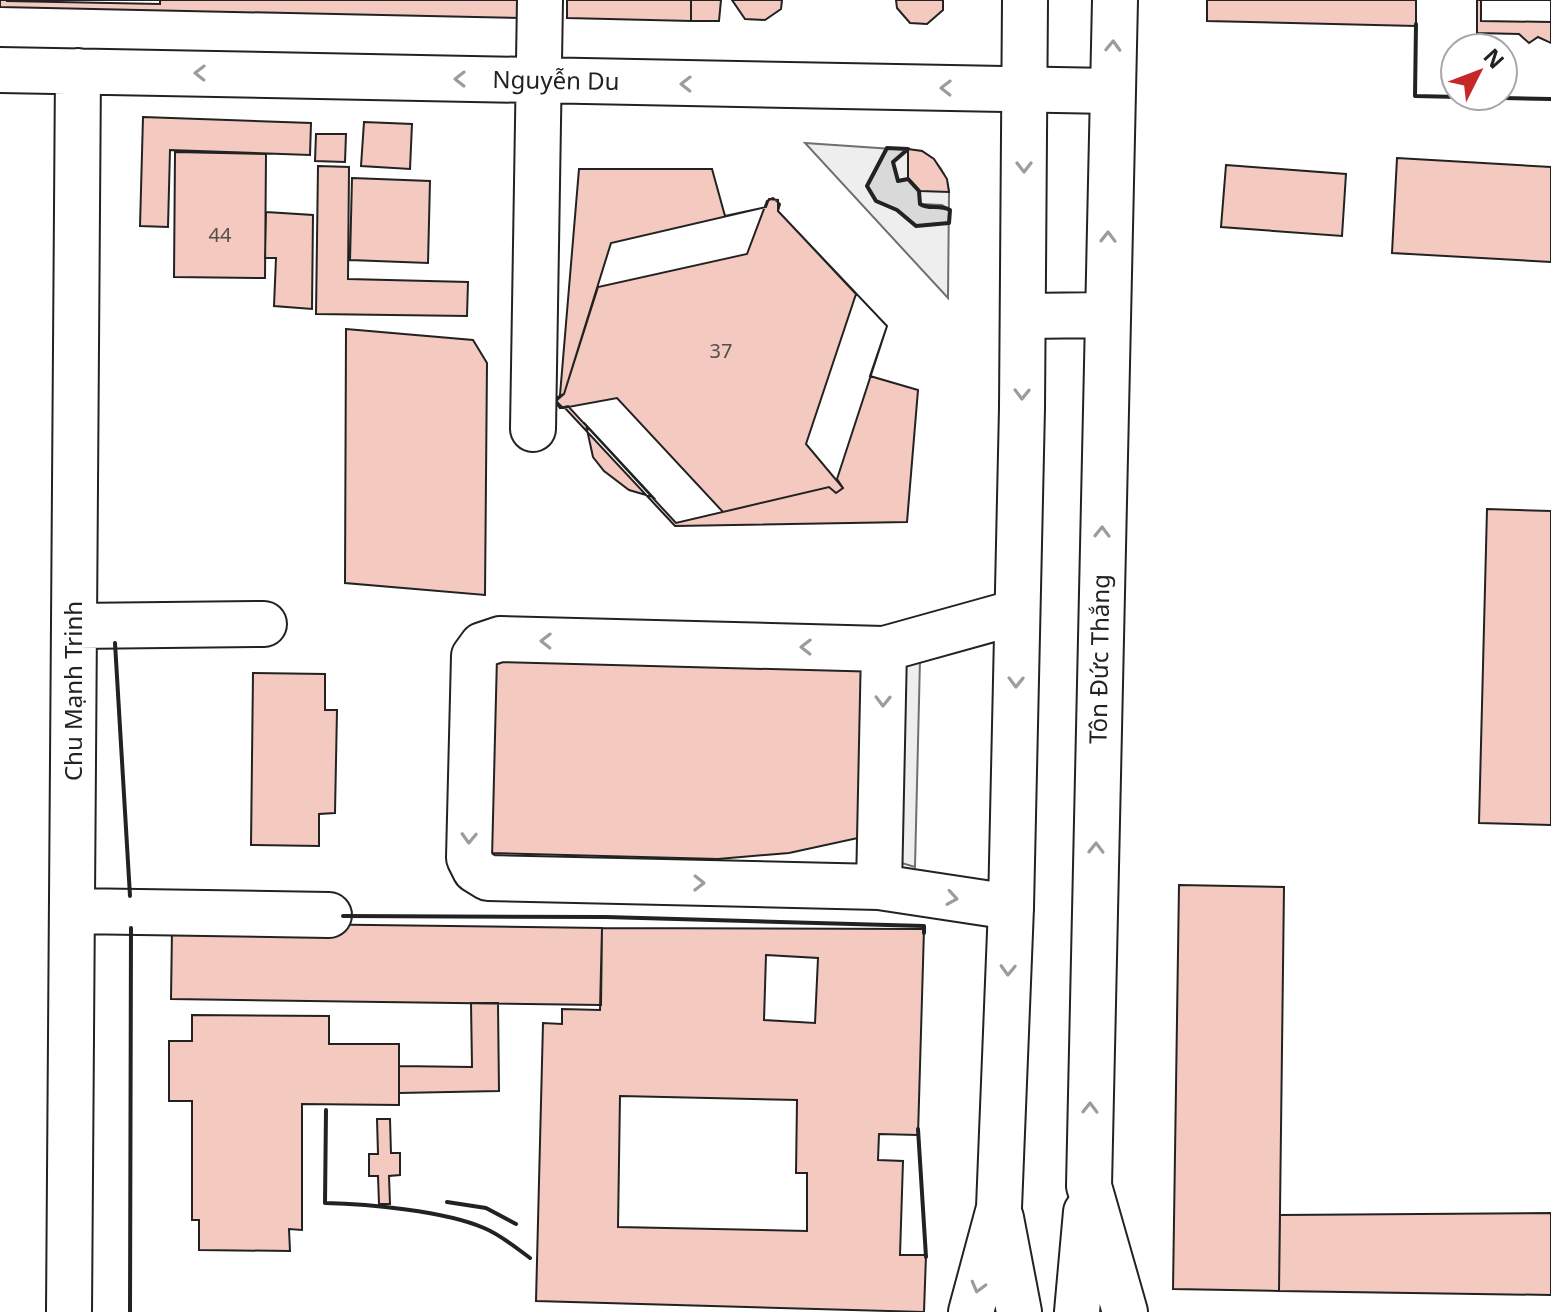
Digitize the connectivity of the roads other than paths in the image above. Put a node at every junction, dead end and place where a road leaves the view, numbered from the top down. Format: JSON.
{"nodes":[{"id":1,"x":540,"y":0,"type":"edge"},
{"id":2,"x":1025,"y":0,"type":"edge"},
{"id":3,"x":1115,"y":0,"type":"edge"},
{"id":4,"x":0,"y":70,"type":"edge"},
{"id":5,"x":78,"y":71,"type":"junction"},
{"id":6,"x":538,"y":81,"type":"junction"},
{"id":7,"x":1024,"y":89,"type":"junction"},
{"id":8,"x":1111,"y":91,"type":"junction"},
{"id":9,"x":1107,"y":315,"type":"junction"},
{"id":10,"x":1023,"y":316,"type":"junction"},
{"id":11,"x":533,"y":429,"type":"dead end"},
{"id":12,"x":1017,"y":612,"type":"junction"},
{"id":13,"x":264,"y":624,"type":"dead end"},
{"id":14,"x":74,"y":626,"type":"junction"},
{"id":15,"x":884,"y":649,"type":"junction"},
{"id":16,"x":879,"y":887,"type":"junction"},
{"id":17,"x":1011,"y":907,"type":"junction"},
{"id":18,"x":72,"y":911,"type":"junction"},
{"id":19,"x":329,"y":915,"type":"dead end"},
{"id":20,"x":1089,"y":1186,"type":"junction"},
{"id":21,"x":999,"y":1208,"type":"junction"},
{"id":22,"x":69,"y":1312,"type":"edge"},
{"id":23,"x":971,"y":1312,"type":"edge"},
{"id":24,"x":1019,"y":1312,"type":"edge"},
{"id":25,"x":1077,"y":1312,"type":"edge"},
{"id":26,"x":1125,"y":1312,"type":"edge"}],
"edges":[{"from":1,"to":6,"type":"main road"},
{"from":2,"to":7,"type":"main road"},
{"from":8,"to":3,"type":"main road","name":"Tôn Đức Thắng","one_way":true},
{"from":4,"to":5,"type":"main road","name":"Nguyễn Du"},
{"from":6,"to":5,"type":"main road","name":"Nguyễn Du","one_way":true},
{"from":5,"to":14,"type":"main road","name":"Chu Mạnh Trinh"},
{"from":7,"to":6,"type":"main road","name":"Nguyễn Du","one_way":true},
{"from":6,"to":11,"type":"main road"},
{"from":7,"to":8,"type":"main road","name":"Nguyễn Du"},
{"from":7,"to":10,"type":"main road","one_way":true},
{"from":9,"to":8,"type":"main road","name":"Tôn Đức Thắng","one_way":true},
{"from":9,"to":10,"type":"main road"},
{"from":20,"to":9,"type":"main road","name":"Tôn Đức Thắng","one_way":true},
{"from":10,"to":12,"type":"main road","one_way":true},
{"from":12,"to":15,"type":"main road"},
{"from":12,"to":17,"type":"main road","one_way":true},
{"from":13,"to":14,"type":"main road"},
{"from":14,"to":18,"type":"main road","name":"Chu Mạnh Trinh"},
{"from":15,"to":16,"type":"main road","one_way":true},
{"from":15,"to":16,"type":"main road","one_way":true},
{"from":16,"to":17,"type":"main road","one_way":true},
{"from":17,"to":21,"type":"main road","one_way":true},
{"from":18,"to":19,"type":"main road"},
{"from":18,"to":22,"type":"main road","name":"Chu Mạnh Trinh"},
{"from":20,"to":25,"type":"main road"},
{"from":20,"to":26,"type":"main road","name":"Tôn Đức Thắng"},
{"from":21,"to":23,"type":"main road","one_way":true},
{"from":21,"to":24,"type":"main road"}]}
